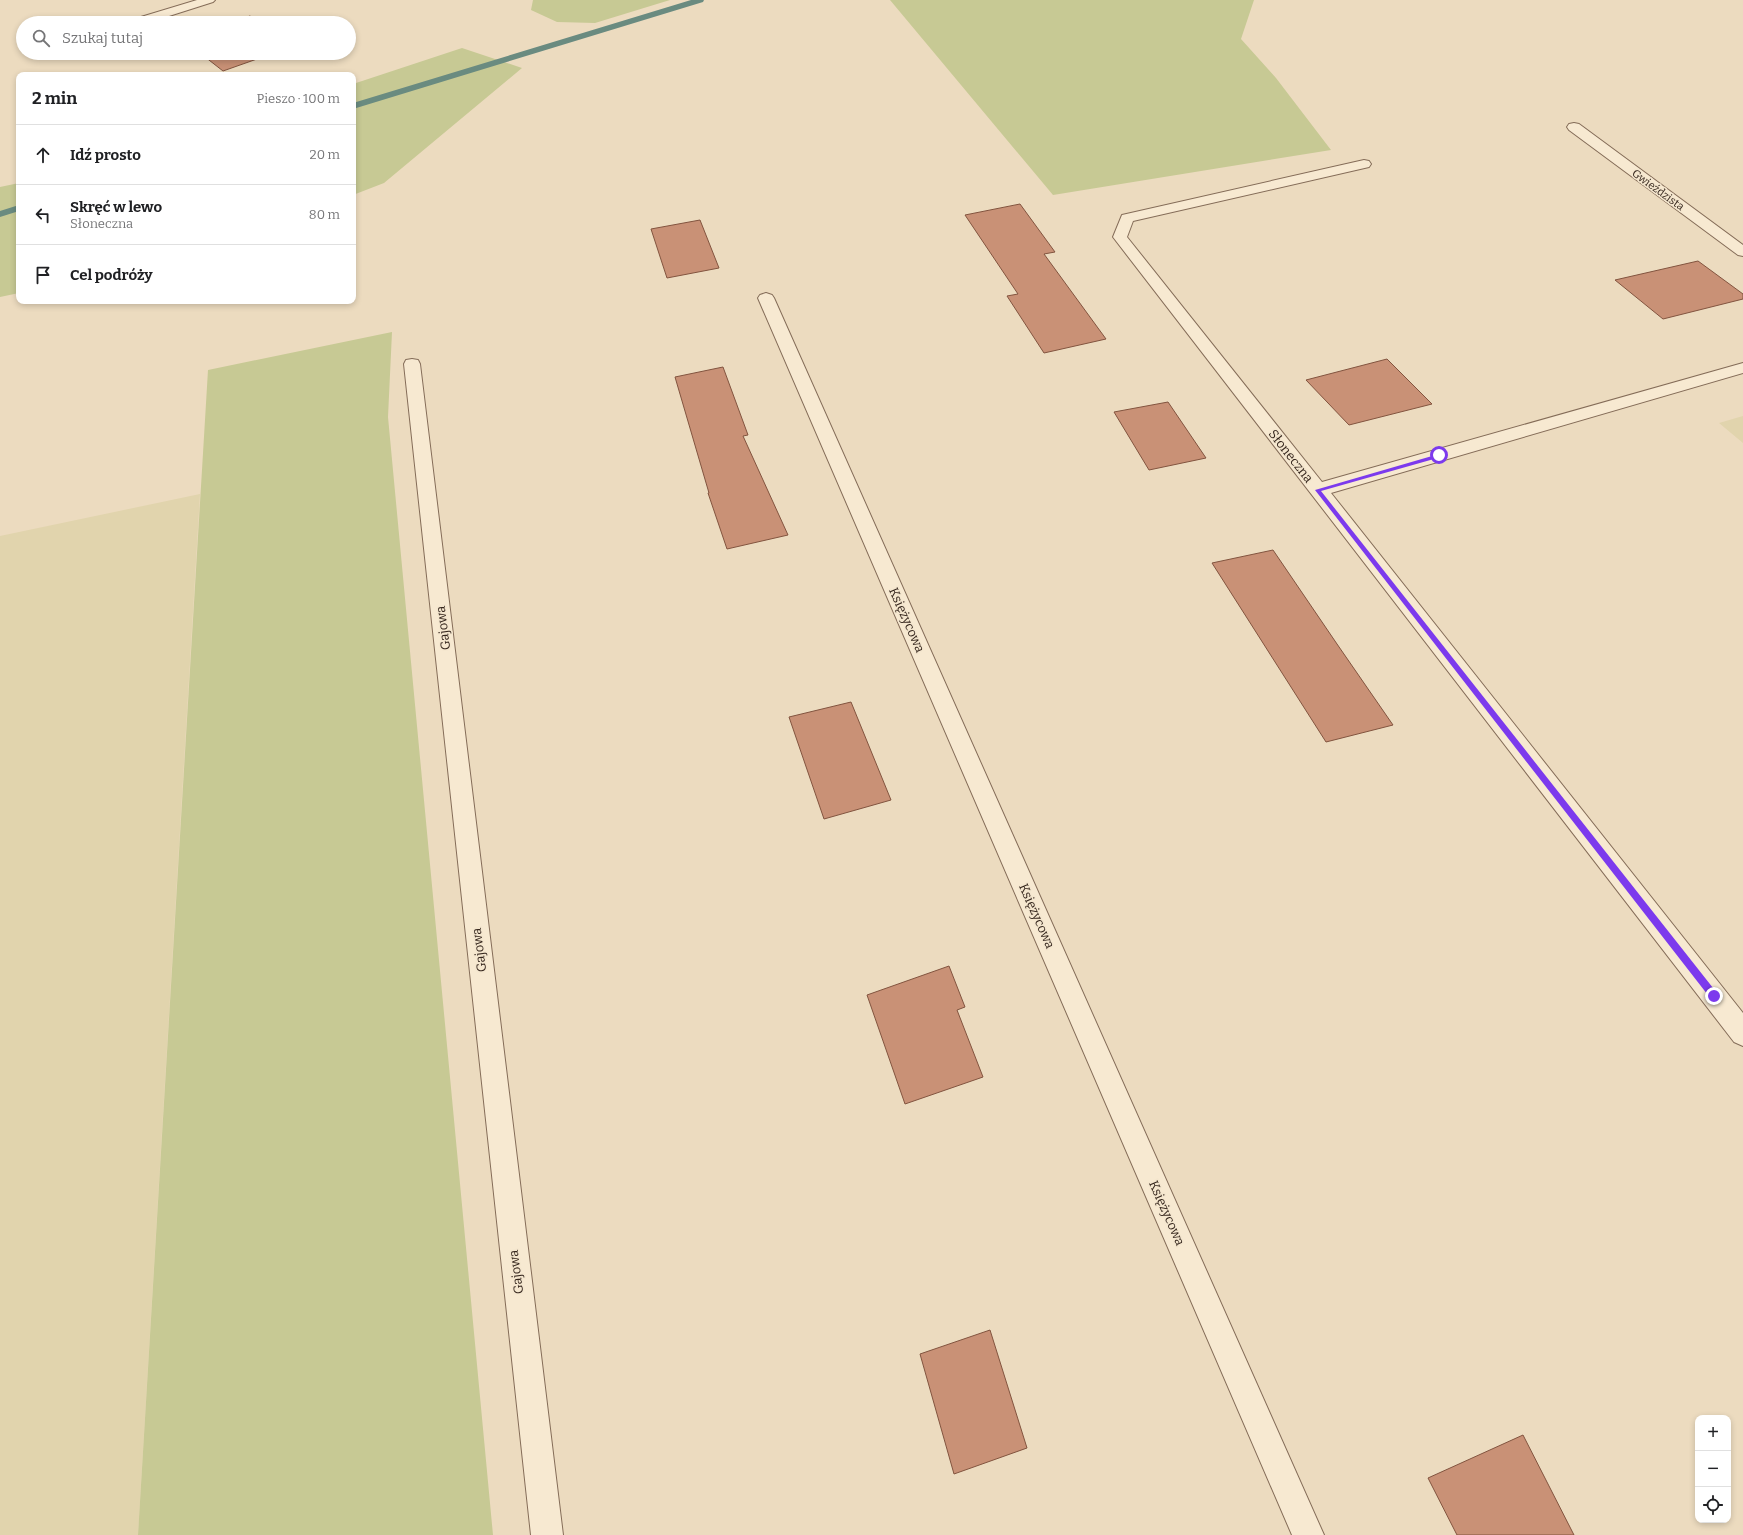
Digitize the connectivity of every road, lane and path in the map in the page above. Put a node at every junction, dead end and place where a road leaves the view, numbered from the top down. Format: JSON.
{"nodes":[{"id":1,"x":209,"y":0,"type":"edge"},
{"id":2,"x":158,"y":16,"type":"edge"},
{"id":3,"x":1574,"y":127,"type":"dead end"},
{"id":4,"x":1364,"y":164,"type":"dead end"},
{"id":5,"x":1743,"y":252,"type":"edge"},
{"id":6,"x":766,"y":298,"type":"dead end"},
{"id":7,"x":412,"y":364,"type":"dead end"},
{"id":8,"x":1743,"y":368,"type":"edge"},
{"id":9,"x":1318,"y":490,"type":"junction"},
{"id":10,"x":1743,"y":1033,"type":"edge"},
{"id":11,"x":546,"y":1535,"type":"edge"},
{"id":12,"x":1308,"y":1535,"type":"edge"}],
"edges":[{"from":1,"to":2,"type":"street"},
{"from":3,"to":5,"type":"street","name":"Gwieździsta"},
{"from":4,"to":9,"type":"street","name":"Słoneczna"},
{"from":6,"to":12,"type":"street","name":"Księżycowa"},
{"from":7,"to":11,"type":"street","name":"Gajowa"},
{"from":8,"to":9,"type":"street"},
{"from":9,"to":10,"type":"street","name":"Słoneczna"}]}
